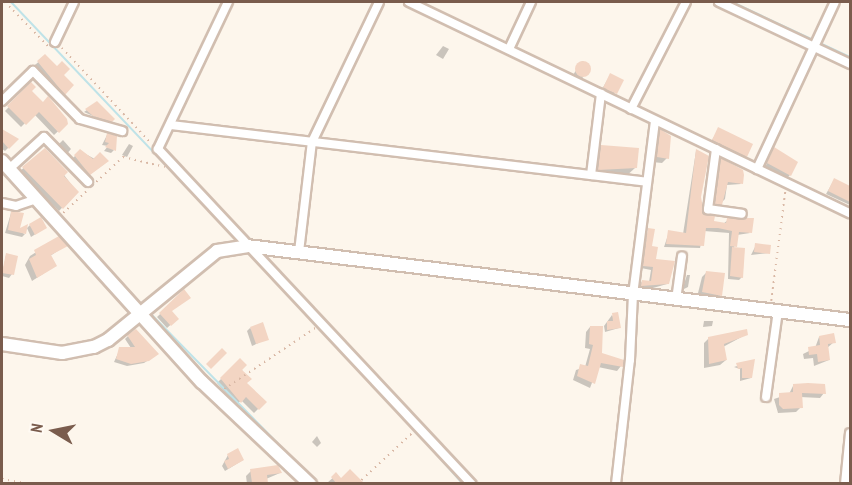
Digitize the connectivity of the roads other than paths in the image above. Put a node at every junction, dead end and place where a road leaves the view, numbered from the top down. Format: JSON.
{"nodes":[{"id":1,"x":74,"y":2,"type":"edge"},
{"id":2,"x":228,"y":2,"type":"edge"},
{"id":3,"x":379,"y":2,"type":"edge"},
{"id":4,"x":409,"y":2,"type":"edge"},
{"id":5,"x":531,"y":2,"type":"edge"},
{"id":6,"x":686,"y":2,"type":"edge"},
{"id":7,"x":719,"y":2,"type":"edge"},
{"id":8,"x":835,"y":2,"type":"edge"},
{"id":9,"x":55,"y":42,"type":"road end"},
{"id":10,"x":814,"y":47,"type":"junction"},
{"id":11,"x":508,"y":49,"type":"junction"},
{"id":12,"x":850,"y":64,"type":"edge"},
{"id":13,"x":601,"y":94,"type":"junction"},
{"id":14,"x":2,"y":101,"type":"edge"},
{"id":15,"x":631,"y":109,"type":"junction"},
{"id":16,"x":655,"y":121,"type":"junction"},
{"id":17,"x":171,"y":126,"type":"junction"},
{"id":18,"x":122,"y":132,"type":"dead end"},
{"id":19,"x":312,"y":141,"type":"junction"},
{"id":20,"x":716,"y":150,"type":"junction"},
{"id":21,"x":5,"y":165,"type":"edge"},
{"id":22,"x":757,"y":169,"type":"junction"},
{"id":23,"x":591,"y":175,"type":"junction"},
{"id":24,"x":88,"y":182,"type":"dead end"},
{"id":25,"x":647,"y":182,"type":"junction"},
{"id":26,"x":36,"y":199,"type":"junction"},
{"id":27,"x":2,"y":203,"type":"edge"},
{"id":28,"x":850,"y":213,"type":"edge"},
{"id":29,"x":742,"y":214,"type":"dead end"},
{"id":30,"x":247,"y":246,"type":"junction"},
{"id":31,"x":299,"y":252,"type":"junction"},
{"id":32,"x":682,"y":256,"type":"dead end"},
{"id":33,"x":633,"y":296,"type":"junction"},
{"id":34,"x":676,"y":300,"type":"junction"},
{"id":35,"x":774,"y":310,"type":"junction"},
{"id":36,"x":141,"y":313,"type":"junction"},
{"id":37,"x":850,"y":320,"type":"edge"},
{"id":38,"x":2,"y":344,"type":"edge"},
{"id":39,"x":766,"y":397,"type":"dead end"},
{"id":40,"x":850,"y":433,"type":"edge"},
{"id":41,"x":310,"y":483,"type":"edge"},
{"id":42,"x":474,"y":483,"type":"edge"},
{"id":43,"x":616,"y":483,"type":"edge"},
{"id":44,"x":845,"y":483,"type":"edge"}],
"edges":[{"from":1,"to":9,"type":"street"},
{"from":2,"to":17,"type":"street"},
{"from":3,"to":19,"type":"street"},
{"from":4,"to":11,"type":"street"},
{"from":5,"to":11,"type":"street"},
{"from":6,"to":15,"type":"street"},
{"from":7,"to":10,"type":"street"},
{"from":8,"to":10,"type":"street"},
{"from":10,"to":12,"type":"street"},
{"from":10,"to":22,"type":"street"},
{"from":11,"to":13,"type":"street"},
{"from":13,"to":15,"type":"street"},
{"from":13,"to":23,"type":"street"},
{"from":14,"to":18,"type":"street"},
{"from":15,"to":16,"type":"street"},
{"from":16,"to":20,"type":"street"},
{"from":16,"to":25,"type":"street"},
{"from":17,"to":19,"type":"street"},
{"from":17,"to":30,"type":"street"},
{"from":19,"to":23,"type":"street"},
{"from":19,"to":31,"type":"street"},
{"from":20,"to":22,"type":"street"},
{"from":20,"to":29,"type":"street"},
{"from":21,"to":24,"type":"street"},
{"from":21,"to":26,"type":"street"},
{"from":22,"to":28,"type":"street"},
{"from":23,"to":25,"type":"street"},
{"from":25,"to":33,"type":"street"},
{"from":26,"to":27,"type":"street"},
{"from":26,"to":36,"type":"street"},
{"from":30,"to":31,"type":"street"},
{"from":30,"to":36,"type":"street"},
{"from":30,"to":42,"type":"street"},
{"from":31,"to":33,"type":"street"},
{"from":32,"to":34,"type":"street"},
{"from":33,"to":34,"type":"street"},
{"from":33,"to":43,"type":"street"},
{"from":34,"to":35,"type":"street"},
{"from":35,"to":37,"type":"street"},
{"from":35,"to":39,"type":"street"},
{"from":36,"to":38,"type":"street"},
{"from":36,"to":41,"type":"street"},
{"from":40,"to":44,"type":"street"}]}
